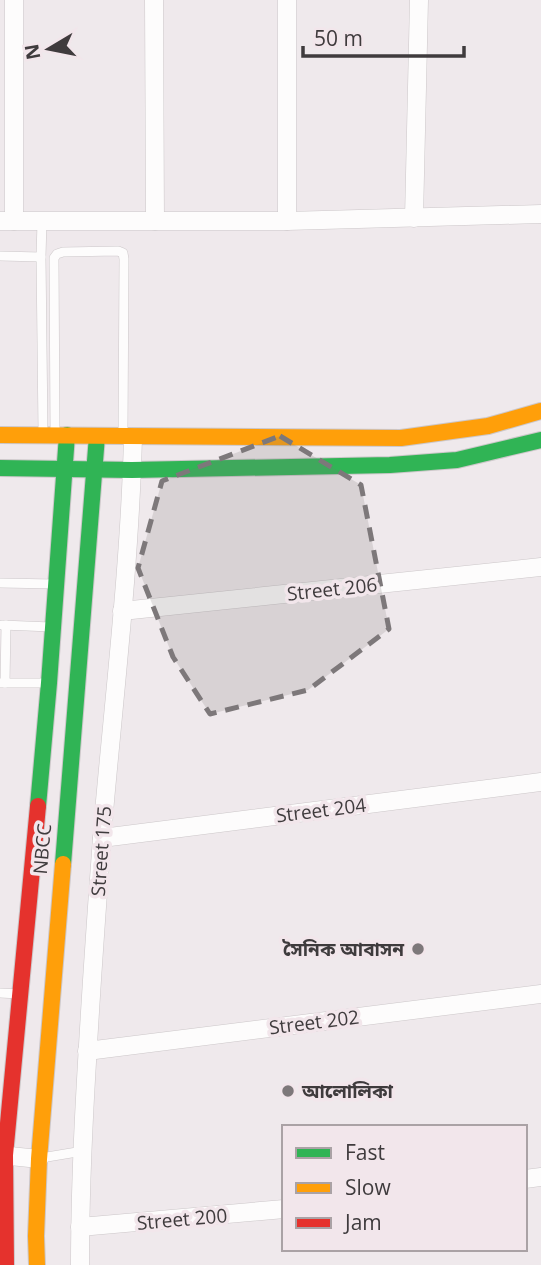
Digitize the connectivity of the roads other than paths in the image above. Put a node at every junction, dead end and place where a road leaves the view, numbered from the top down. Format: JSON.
{"nodes":[{"id":1,"x":14,"y":0,"type":"edge"},
{"id":2,"x":154,"y":0,"type":"edge"},
{"id":3,"x":287,"y":0,"type":"edge"},
{"id":4,"x":419,"y":0,"type":"edge"},
{"id":5,"x":541,"y":214,"type":"edge"},
{"id":6,"x":414,"y":218,"type":"junction"},
{"id":7,"x":7,"y":221,"type":"edge"},
{"id":8,"x":42,"y":221,"type":"junction"},
{"id":9,"x":155,"y":221,"type":"junction"},
{"id":10,"x":287,"y":221,"type":"junction"},
{"id":11,"x":0,"y":256,"type":"edge"},
{"id":12,"x":41,"y":257,"type":"junction"},
{"id":13,"x":541,"y":411,"type":"edge"},
{"id":14,"x":0,"y":435,"type":"edge"},
{"id":15,"x":55,"y":435,"type":"junction"},
{"id":16,"x":97,"y":436,"type":"junction"},
{"id":17,"x":128,"y":437,"type":"junction"},
{"id":18,"x":541,"y":440,"type":"edge"},
{"id":19,"x":0,"y":468,"type":"edge"},
{"id":20,"x":65,"y":468,"type":"junction"},
{"id":21,"x":96,"y":469,"type":"junction"},
{"id":22,"x":132,"y":470,"type":"junction"},
{"id":23,"x":541,"y":566,"type":"edge"},
{"id":24,"x":0,"y":583,"type":"edge"},
{"id":25,"x":57,"y":584,"type":"junction"},
{"id":26,"x":122,"y":611,"type":"junction"},
{"id":27,"x":3,"y":625,"type":"edge"},
{"id":28,"x":53,"y":627,"type":"junction"},
{"id":29,"x":3,"y":683,"type":"edge"},
{"id":30,"x":49,"y":683,"type":"junction"},
{"id":31,"x":541,"y":782,"type":"edge"},
{"id":32,"x":102,"y":838,"type":"junction"},
{"id":33,"x":0,"y":993,"type":"edge"},
{"id":34,"x":21,"y":994,"type":"junction"},
{"id":35,"x":541,"y":994,"type":"edge"},
{"id":36,"x":87,"y":1051,"type":"junction"},
{"id":37,"x":83,"y":1151,"type":"junction"},
{"id":38,"x":3,"y":1155,"type":"edge"},
{"id":39,"x":39,"y":1158,"type":"junction"},
{"id":40,"x":282,"y":1209,"type":"edge"},
{"id":41,"x":80,"y":1227,"type":"junction"},
{"id":42,"x":6,"y":1265,"type":"edge"},
{"id":43,"x":37,"y":1265,"type":"edge"},
{"id":44,"x":80,"y":1265,"type":"edge"}],
"edges":[{"from":1,"to":7,"type":"street"},
{"from":2,"to":9,"type":"street"},
{"from":3,"to":10,"type":"street"},
{"from":4,"to":6,"type":"street"},
{"from":5,"to":6,"type":"street"},
{"from":6,"to":10,"type":"street"},
{"from":7,"to":8,"type":"street"},
{"from":8,"to":9,"type":"street"},
{"from":8,"to":12,"type":"lane"},
{"from":9,"to":10,"type":"street"},
{"from":11,"to":12,"type":"lane"},
{"from":12,"to":15,"type":"lane"},
{"from":13,"to":17,"type":"street"},
{"from":14,"to":15,"type":"street"},
{"from":15,"to":16,"type":"street"},
{"from":15,"to":17,"type":"lane"},
{"from":15,"to":20,"type":"street"},
{"from":16,"to":17,"type":"street"},
{"from":16,"to":21,"type":"street","name":"NBCC"},
{"from":17,"to":22,"type":"street","name":"Street 175"},
{"from":18,"to":22,"type":"street"},
{"from":19,"to":20,"type":"street"},
{"from":20,"to":21,"type":"street"},
{"from":20,"to":25,"type":"street"},
{"from":21,"to":22,"type":"street"},
{"from":21,"to":39,"type":"street","name":"NBCC"},
{"from":22,"to":26,"type":"street","name":"Street 175"},
{"from":23,"to":26,"type":"street","name":"Street 206"},
{"from":24,"to":25,"type":"lane"},
{"from":25,"to":28,"type":"street"},
{"from":26,"to":32,"type":"street","name":"Street 175"},
{"from":27,"to":28,"type":"lane"},
{"from":27,"to":29,"type":"lane"},
{"from":28,"to":30,"type":"street"},
{"from":29,"to":30,"type":"lane"},
{"from":30,"to":34,"type":"street"},
{"from":31,"to":32,"type":"street","name":"Street 204"},
{"from":32,"to":36,"type":"street","name":"Street 175"},
{"from":33,"to":34,"type":"lane"},
{"from":34,"to":38,"type":"street"},
{"from":35,"to":36,"type":"street","name":"Street 202"},
{"from":36,"to":37,"type":"street","name":"Street 175"},
{"from":37,"to":39,"type":"lane"},
{"from":37,"to":41,"type":"street","name":"Street 175"},
{"from":38,"to":39,"type":"street"},
{"from":38,"to":42,"type":"street"},
{"from":39,"to":43,"type":"street","name":"NBCC"},
{"from":40,"to":41,"type":"street","name":"Street 200"},
{"from":41,"to":44,"type":"street","name":"Street 175"}]}
